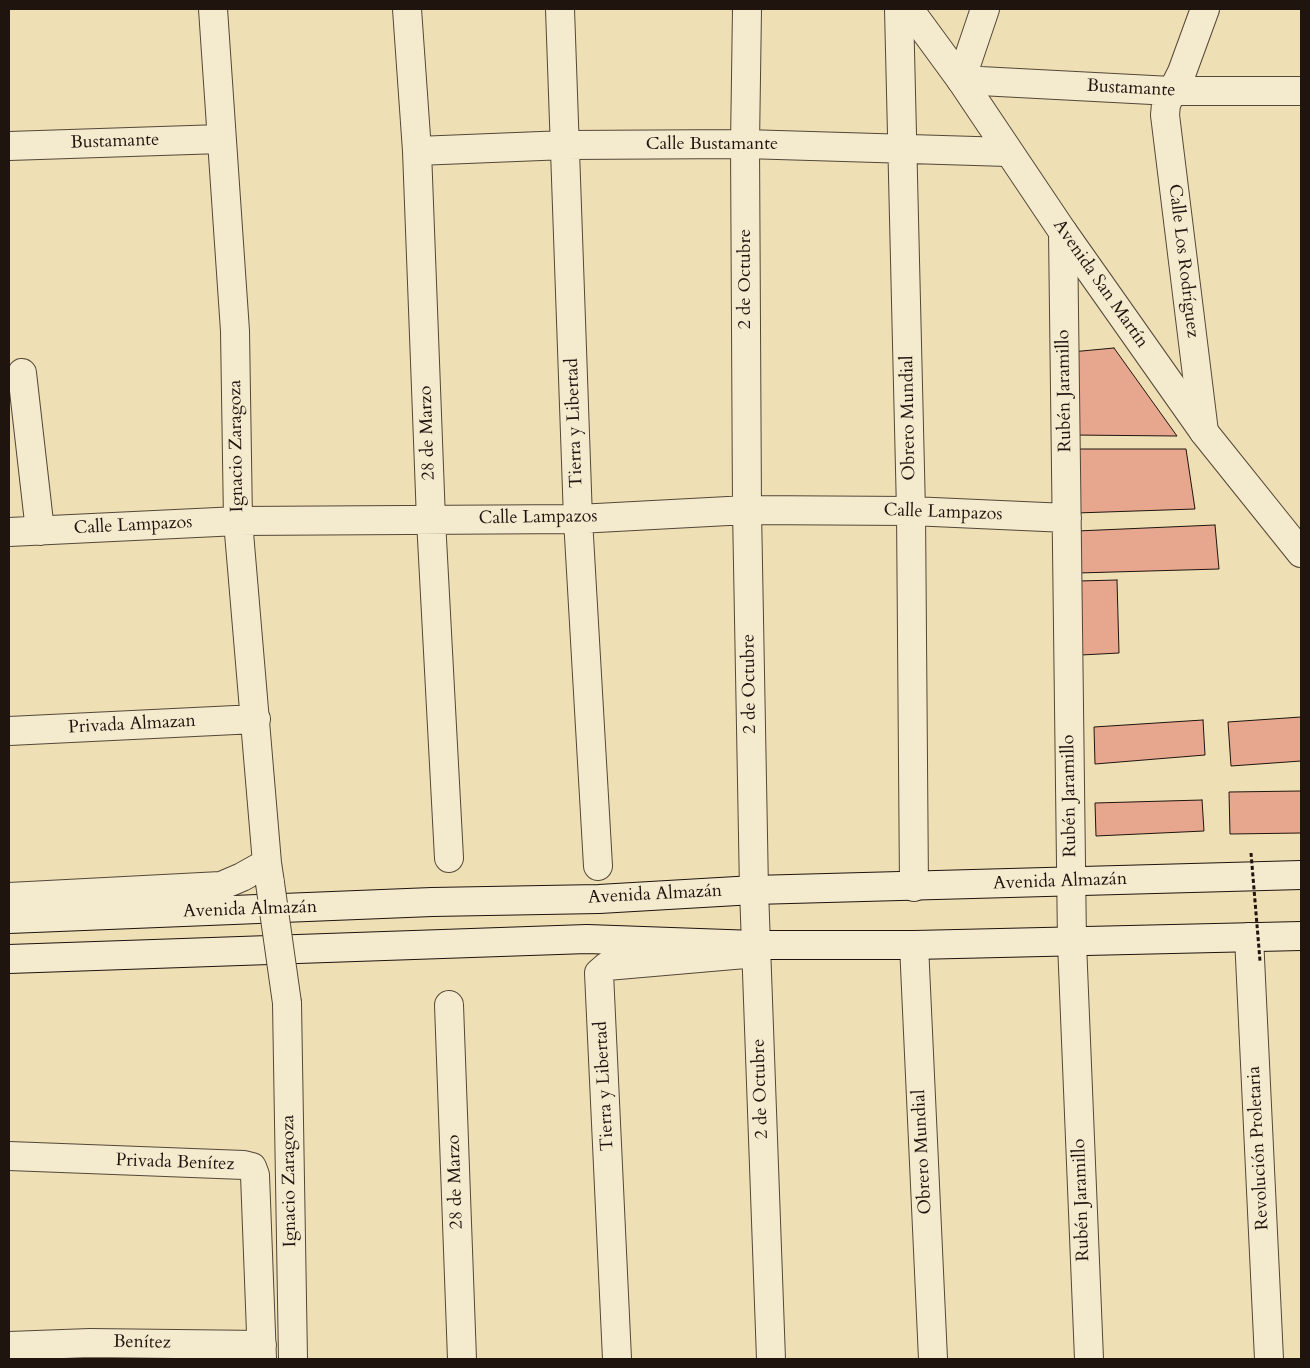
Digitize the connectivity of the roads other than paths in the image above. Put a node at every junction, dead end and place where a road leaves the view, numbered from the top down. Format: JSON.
{"nodes":[{"id":1,"x":213,"y":9,"type":"edge"},
{"id":2,"x":407,"y":9,"type":"edge"},
{"id":3,"x":560,"y":9,"type":"edge"},
{"id":4,"x":747,"y":9,"type":"edge"},
{"id":5,"x":899,"y":9,"type":"edge"},
{"id":6,"x":909,"y":9,"type":"edge"},
{"id":7,"x":985,"y":9,"type":"edge"},
{"id":8,"x":1205,"y":9,"type":"edge"},
{"id":9,"x":961,"y":80,"type":"junction"},
{"id":10,"x":1171,"y":91,"type":"junction"},
{"id":11,"x":1301,"y":91,"type":"edge"},
{"id":12,"x":221,"y":139,"type":"junction"},
{"id":13,"x":745,"y":144,"type":"junction"},
{"id":14,"x":566,"y":145,"type":"junction"},
{"id":15,"x":9,"y":146,"type":"edge"},
{"id":16,"x":903,"y":150,"type":"junction"},
{"id":17,"x":417,"y":151,"type":"junction"},
{"id":18,"x":1008,"y":152,"type":"junction"},
{"id":19,"x":1063,"y":232,"type":"junction"},
{"id":20,"x":22,"y":372,"type":"dead end"},
{"id":21,"x":1204,"y":432,"type":"junction"},
{"id":22,"x":747,"y":510,"type":"junction"},
{"id":23,"x":912,"y":511,"type":"junction"},
{"id":24,"x":578,"y":518,"type":"junction"},
{"id":25,"x":1067,"y":518,"type":"junction"},
{"id":26,"x":431,"y":520,"type":"junction"},
{"id":27,"x":238,"y":521,"type":"junction"},
{"id":28,"x":40,"y":530,"type":"junction"},
{"id":29,"x":9,"y":532,"type":"edge"},
{"id":30,"x":1301,"y":553,"type":"edge"},
{"id":31,"x":256,"y":719,"type":"junction"},
{"id":32,"x":9,"y":731,"type":"edge"},
{"id":33,"x":449,"y":858,"type":"dead end"},
{"id":34,"x":598,"y":866,"type":"dead end"},
{"id":35,"x":269,"y":873,"type":"junction"},
{"id":36,"x":1301,"y":875,"type":"edge"},
{"id":37,"x":1071,"y":880,"type":"junction"},
{"id":38,"x":914,"y":886,"type":"junction"},
{"id":39,"x":754,"y":890,"type":"junction"},
{"id":40,"x":9,"y":897,"type":"edge"},
{"id":41,"x":9,"y":919,"type":"edge"},
{"id":42,"x":1301,"y":936,"type":"edge"},
{"id":43,"x":1072,"y":942,"type":"junction"},
{"id":44,"x":914,"y":945,"type":"junction"},
{"id":45,"x":755,"y":949,"type":"junction"},
{"id":46,"x":1254,"y":949,"type":"junction"},
{"id":47,"x":9,"y":959,"type":"edge"},
{"id":48,"x":449,"y":1005,"type":"dead end"},
{"id":49,"x":9,"y":1156,"type":"edge"},
{"id":50,"x":9,"y":1346,"type":"edge"},
{"id":51,"x":89,"y":1351,"type":"edge"},
{"id":52,"x":262,"y":1352,"type":"edge"},
{"id":53,"x":293,"y":1359,"type":"edge"},
{"id":54,"x":462,"y":1359,"type":"edge"},
{"id":55,"x":617,"y":1359,"type":"edge"},
{"id":56,"x":771,"y":1359,"type":"edge"},
{"id":57,"x":932,"y":1359,"type":"edge"},
{"id":58,"x":1089,"y":1359,"type":"edge"},
{"id":59,"x":1269,"y":1359,"type":"edge"}],
"edges":[{"from":1,"to":12,"type":"street","name":"Ignacio Zaragoza"},
{"from":2,"to":17,"type":"street","name":"28 de Marzo"},
{"from":3,"to":14,"type":"street","name":"Tierra y Libertad"},
{"from":4,"to":13,"type":"street","name":"2 de Octubre"},
{"from":5,"to":16,"type":"street","name":"Obrero Mundial"},
{"from":6,"to":9,"type":"street","name":"Avenida San Martín"},
{"from":7,"to":9,"type":"street"},
{"from":8,"to":10,"type":"street","name":"Calle Los Rodríguez"},
{"from":9,"to":10,"type":"street","name":"Bustamante"},
{"from":9,"to":18,"type":"street","name":"Avenida San Martín"},
{"from":10,"to":11,"type":"street","name":"Bustamante"},
{"from":10,"to":21,"type":"street","name":"Calle Los Rodríguez"},
{"from":12,"to":15,"type":"street","name":"Bustamante"},
{"from":12,"to":27,"type":"street","name":"Ignacio Zaragoza"},
{"from":13,"to":14,"type":"street","name":"Calle Bustamante"},
{"from":13,"to":16,"type":"street","name":"Calle Bustamante"},
{"from":13,"to":22,"type":"street","name":"2 de Octubre"},
{"from":14,"to":17,"type":"street","name":"Calle Bustamante"},
{"from":14,"to":24,"type":"street","name":"Tierra y Libertad"},
{"from":16,"to":18,"type":"street","name":"Calle Bustamante"},
{"from":16,"to":23,"type":"street","name":"Obrero Mundial"},
{"from":17,"to":26,"type":"street","name":"28 de Marzo"},
{"from":18,"to":19,"type":"street","name":"Avenida San Martín"},
{"from":19,"to":21,"type":"street","name":"Avenida San Martín"},
{"from":19,"to":25,"type":"street","name":"Rubén Jaramillo"},
{"from":20,"to":28,"type":"street"},
{"from":21,"to":30,"type":"street","name":"Avenida San Martín"},
{"from":22,"to":23,"type":"street","name":"Calle Lampazos"},
{"from":22,"to":24,"type":"street","name":"Calle Lampazos"},
{"from":22,"to":39,"type":"street","name":"2 de Octubre"},
{"from":23,"to":25,"type":"street","name":"Calle Lampazos"},
{"from":23,"to":38,"type":"street","name":"Obrero Mundial"},
{"from":24,"to":26,"type":"street","name":"Calle Lampazos"},
{"from":24,"to":34,"type":"street","name":"Tierra y Libertad"},
{"from":25,"to":37,"type":"street","name":"Rubén Jaramillo"},
{"from":26,"to":27,"type":"street","name":"Calle Lampazos"},
{"from":26,"to":33,"type":"street","name":"28 de Marzo"},
{"from":27,"to":28,"type":"street","name":"Calle Lampazos"},
{"from":27,"to":31,"type":"street","name":"Ignacio Zaragoza"},
{"from":28,"to":29,"type":"street","name":"Calle Lampazos"},
{"from":31,"to":32,"type":"street","name":"Privada Almazan"},
{"from":31,"to":35,"type":"street","name":"Ignacio Zaragoza"},
{"from":35,"to":40,"type":"street"},
{"from":35,"to":53,"type":"street","name":"Ignacio Zaragoza","bridge":true},
{"from":36,"to":37,"type":"street","name":"Avenida Almazán"},
{"from":37,"to":38,"type":"street","name":"Avenida Almazán"},
{"from":37,"to":43,"type":"street","name":"Rubén Jaramillo"},
{"from":38,"to":39,"type":"street","name":"Avenida Almazán"},
{"from":39,"to":41,"type":"street","name":"Avenida Almazán"},
{"from":39,"to":45,"type":"street","name":"2 de Octubre"},
{"from":42,"to":46,"type":"street"},
{"from":43,"to":44,"type":"street"},
{"from":43,"to":46,"type":"street"},
{"from":43,"to":58,"type":"street","name":"Rubén Jaramillo"},
{"from":44,"to":45,"type":"street"},
{"from":44,"to":57,"type":"street","name":"Obrero Mundial"},
{"from":45,"to":47,"type":"street"},
{"from":45,"to":55,"type":"street","name":"Tierra y Libertad"},
{"from":45,"to":56,"type":"street","name":"2 de Octubre"},
{"from":46,"to":59,"type":"street","name":"Revolución Proletaria"},
{"from":48,"to":54,"type":"street","name":"28 de Marzo"},
{"from":49,"to":52,"type":"street","name":"Privada Benítez"},
{"from":50,"to":51,"type":"street","name":"Benítez"},
{"from":51,"to":52,"type":"street","name":"Benítez"}]}
